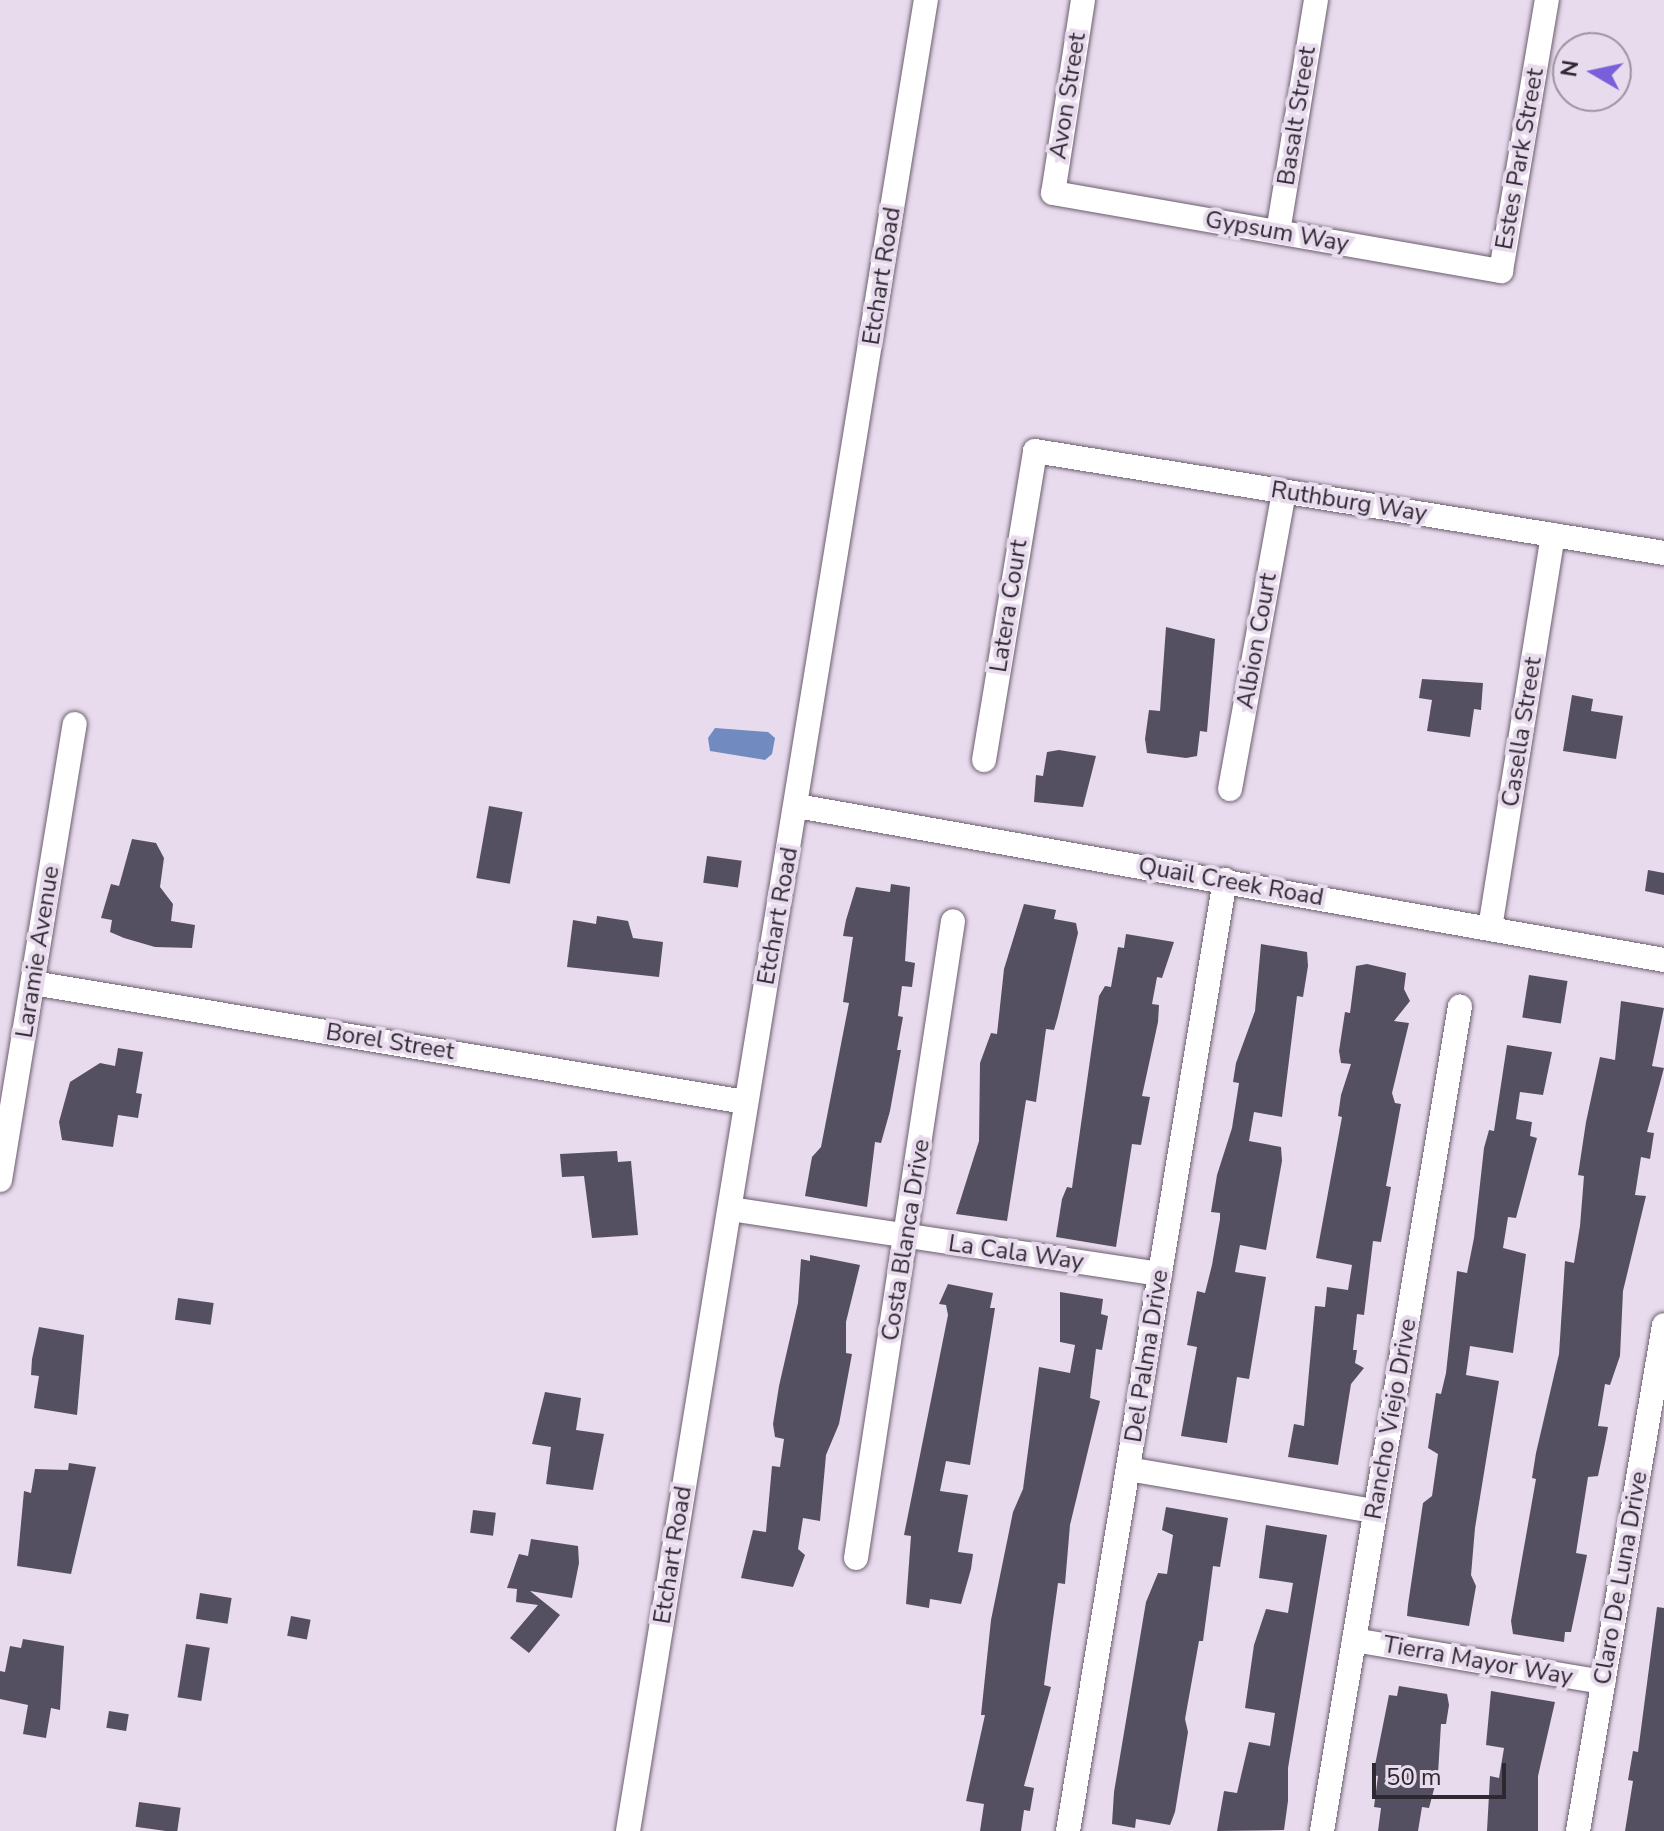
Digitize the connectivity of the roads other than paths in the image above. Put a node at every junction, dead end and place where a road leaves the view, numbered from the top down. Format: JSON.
{"nodes":[{"id":1,"x":926,"y":0,"type":"edge"},
{"id":2,"x":1083,"y":0,"type":"edge"},
{"id":3,"x":1316,"y":0,"type":"edge"},
{"id":4,"x":1547,"y":0,"type":"edge"},
{"id":5,"x":1053,"y":193,"type":"joint"},
{"id":6,"x":1278,"y":232,"type":"junction"},
{"id":7,"x":1501,"y":271,"type":"joint"},
{"id":8,"x":1035,"y":451,"type":"joint"},
{"id":9,"x":1284,"y":492,"type":"junction"},
{"id":10,"x":1553,"y":535,"type":"junction"},
{"id":11,"x":1664,"y":553,"type":"edge"},
{"id":12,"x":75,"y":724,"type":"dead end"},
{"id":13,"x":984,"y":760,"type":"dead end"},
{"id":14,"x":1230,"y":789,"type":"dead end"},
{"id":15,"x":797,"y":806,"type":"junction"},
{"id":16,"x":1225,"y":880,"type":"junction"},
{"id":17,"x":953,"y":921,"type":"dead end"},
{"id":18,"x":1490,"y":928,"type":"junction"},
{"id":19,"x":1664,"y":960,"type":"edge"},
{"id":20,"x":33,"y":983,"type":"junction"},
{"id":21,"x":1460,"y":1006,"type":"dead end"},
{"id":22,"x":745,"y":1102,"type":"junction"},
{"id":23,"x":0,"y":1180,"type":"edge"},
{"id":24,"x":730,"y":1209,"type":"junction"},
{"id":25,"x":907,"y":1238,"type":"junction"},
{"id":26,"x":1160,"y":1274,"type":"junction"},
{"id":27,"x":1664,"y":1325,"type":"edge"},
{"id":28,"x":1128,"y":1469,"type":"junction"},
{"id":29,"x":1375,"y":1511,"type":"junction"},
{"id":30,"x":856,"y":1558,"type":"dead end"},
{"id":31,"x":1354,"y":1640,"type":"junction"},
{"id":32,"x":1603,"y":1682,"type":"junction"},
{"id":33,"x":628,"y":1831,"type":"edge"},
{"id":34,"x":1068,"y":1831,"type":"edge"},
{"id":35,"x":1322,"y":1831,"type":"edge"},
{"id":36,"x":1578,"y":1831,"type":"edge"}],
"edges":[{"from":1,"to":15,"type":"street","name":"Etchart Road"},
{"from":2,"to":5,"type":"street","name":"Avon Street"},
{"from":3,"to":6,"type":"street","name":"Basalt Street"},
{"from":4,"to":7,"type":"street","name":"Estes Park Street"},
{"from":5,"to":6,"type":"street","name":"Gypsum Way"},
{"from":6,"to":7,"type":"street","name":"Gypsum Way"},
{"from":8,"to":9,"type":"street","name":"Ruthburg Way"},
{"from":8,"to":13,"type":"street","name":"Latera Court"},
{"from":9,"to":10,"type":"street","name":"Ruthburg Way"},
{"from":9,"to":14,"type":"street","name":"Albion Court"},
{"from":10,"to":11,"type":"street","name":"Ruthburg Way"},
{"from":10,"to":18,"type":"street","name":"Casella Street"},
{"from":12,"to":20,"type":"street","name":"Laramie Avenue"},
{"from":15,"to":16,"type":"street","name":"Quail Creek Road"},
{"from":15,"to":22,"type":"street","name":"Etchart Road"},
{"from":16,"to":18,"type":"street","name":"Quail Creek Road"},
{"from":16,"to":26,"type":"street","name":"Del Palma Drive"},
{"from":17,"to":25,"type":"street","name":"Costa Blanca Drive"},
{"from":18,"to":19,"type":"street","name":"Quail Creek Road"},
{"from":20,"to":22,"type":"street","name":"Borel Street"},
{"from":20,"to":23,"type":"street","name":"Laramie Avenue"},
{"from":21,"to":29,"type":"street","name":"Rancho Viejo Drive"},
{"from":22,"to":24,"type":"street","name":"Etchart Road"},
{"from":24,"to":25,"type":"street","name":"La Cala Way"},
{"from":24,"to":33,"type":"street","name":"Etchart Road"},
{"from":25,"to":26,"type":"street","name":"La Cala Way"},
{"from":25,"to":30,"type":"street","name":"Costa Blanca Drive"},
{"from":26,"to":28,"type":"street","name":"Del Palma Drive"},
{"from":27,"to":32,"type":"street","name":"Claro De Luna Drive"},
{"from":28,"to":29,"type":"street"},
{"from":28,"to":34,"type":"street","name":"Del Palma Drive"},
{"from":29,"to":31,"type":"street","name":"Rancho Viejo Drive"},
{"from":31,"to":32,"type":"street","name":"Tierra Mayor Way"},
{"from":31,"to":35,"type":"street","name":"Rancho Viejo Drive"},
{"from":32,"to":36,"type":"street","name":"Claro De Luna Drive"}]}
